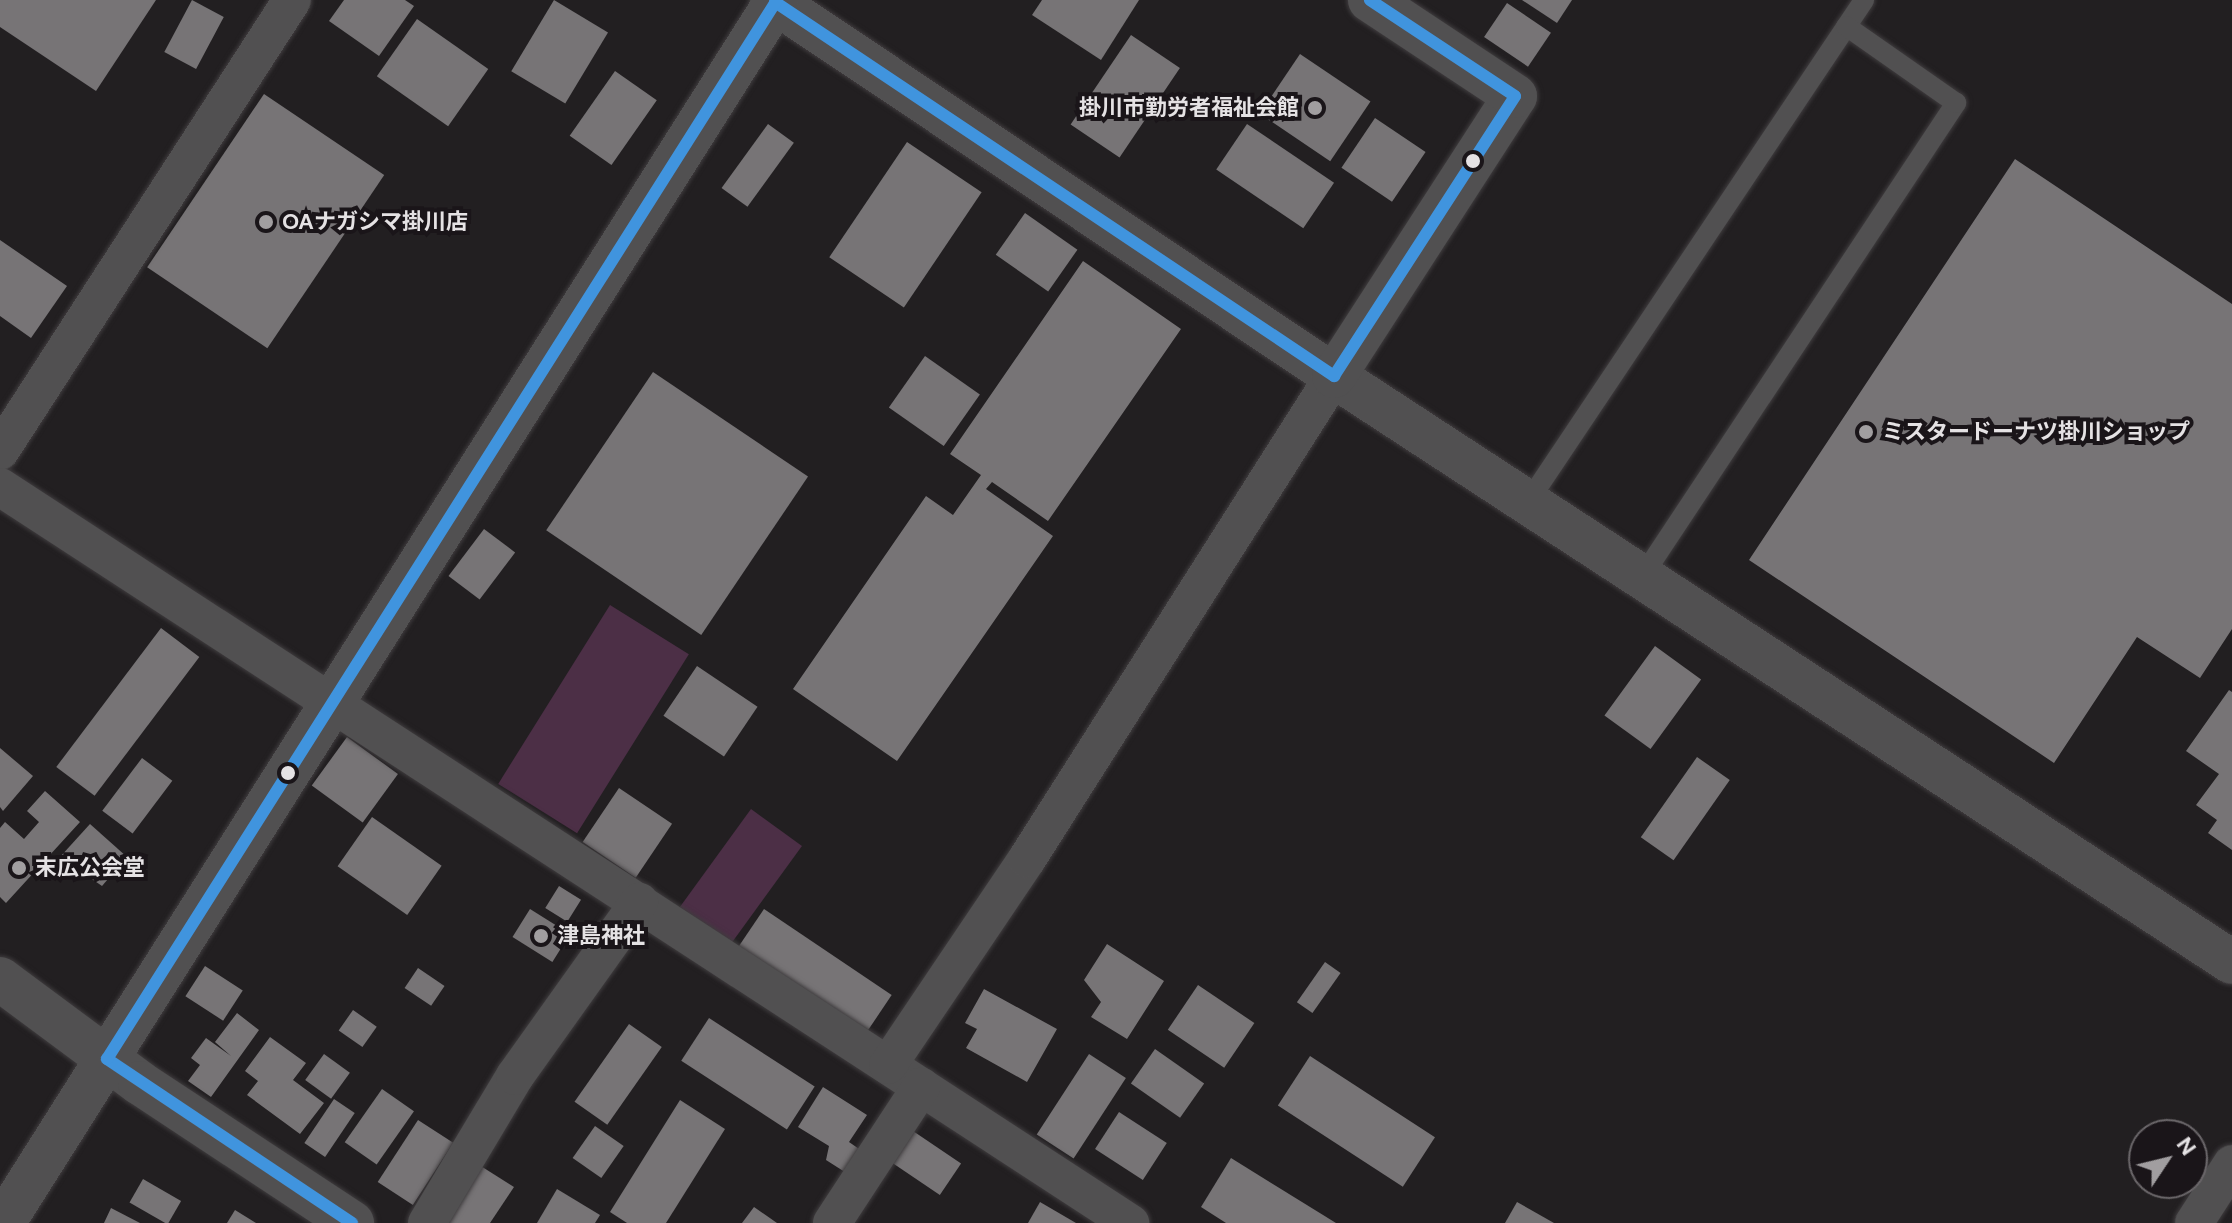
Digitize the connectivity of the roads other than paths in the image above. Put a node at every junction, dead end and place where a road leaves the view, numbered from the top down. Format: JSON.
{"nodes":[{"id":1,"x":292,"y":0,"type":"edge"},
{"id":2,"x":1370,"y":0,"type":"edge"},
{"id":3,"x":1864,"y":0,"type":"edge"},
{"id":4,"x":775,"y":1,"type":"edge"},
{"id":5,"x":1846,"y":26,"type":"junction"},
{"id":6,"x":1334,"y":376,"type":"junction"},
{"id":7,"x":0,"y":451,"type":"edge"},
{"id":8,"x":0,"y":487,"type":"edge"},
{"id":9,"x":1528,"y":502,"type":"junction"},
{"id":10,"x":1642,"y":577,"type":"junction"},
{"id":11,"x":333,"y":704,"type":"junction"},
{"id":12,"x":639,"y":902,"type":"junction"},
{"id":13,"x":2232,"y":962,"type":"edge"},
{"id":14,"x":0,"y":979,"type":"edge"},
{"id":15,"x":107,"y":1059,"type":"junction"},
{"id":16,"x":888,"y":1065,"type":"junction"},
{"id":17,"x":921,"y":1087,"type":"junction"},
{"id":18,"x":2232,"y":1164,"type":"edge"},
{"id":19,"x":3,"y":1223,"type":"edge"},
{"id":20,"x":352,"y":1223,"type":"edge"},
{"id":21,"x":427,"y":1223,"type":"edge"},
{"id":22,"x":832,"y":1223,"type":"edge"},
{"id":23,"x":1130,"y":1223,"type":"edge"},
{"id":24,"x":2194,"y":1223,"type":"edge"}],
"edges":[{"from":1,"to":7,"type":"street"},
{"from":2,"to":6,"type":"street"},
{"from":3,"to":5,"type":"lane"},
{"from":4,"to":6,"type":"street"},
{"from":4,"to":11,"type":"street"},
{"from":5,"to":9,"type":"lane"},
{"from":5,"to":10,"type":"lane"},
{"from":6,"to":9,"type":"street"},
{"from":6,"to":16,"type":"street"},
{"from":8,"to":11,"type":"street"},
{"from":9,"to":10,"type":"street"},
{"from":10,"to":13,"type":"street"},
{"from":11,"to":12,"type":"street"},
{"from":11,"to":15,"type":"street"},
{"from":12,"to":16,"type":"street"},
{"from":12,"to":21,"type":"street"},
{"from":14,"to":15,"type":"street"},
{"from":15,"to":19,"type":"street"},
{"from":15,"to":20,"type":"street"},
{"from":16,"to":17,"type":"street"},
{"from":17,"to":22,"type":"street"},
{"from":17,"to":23,"type":"street"},
{"from":18,"to":24,"type":"street"}]}
